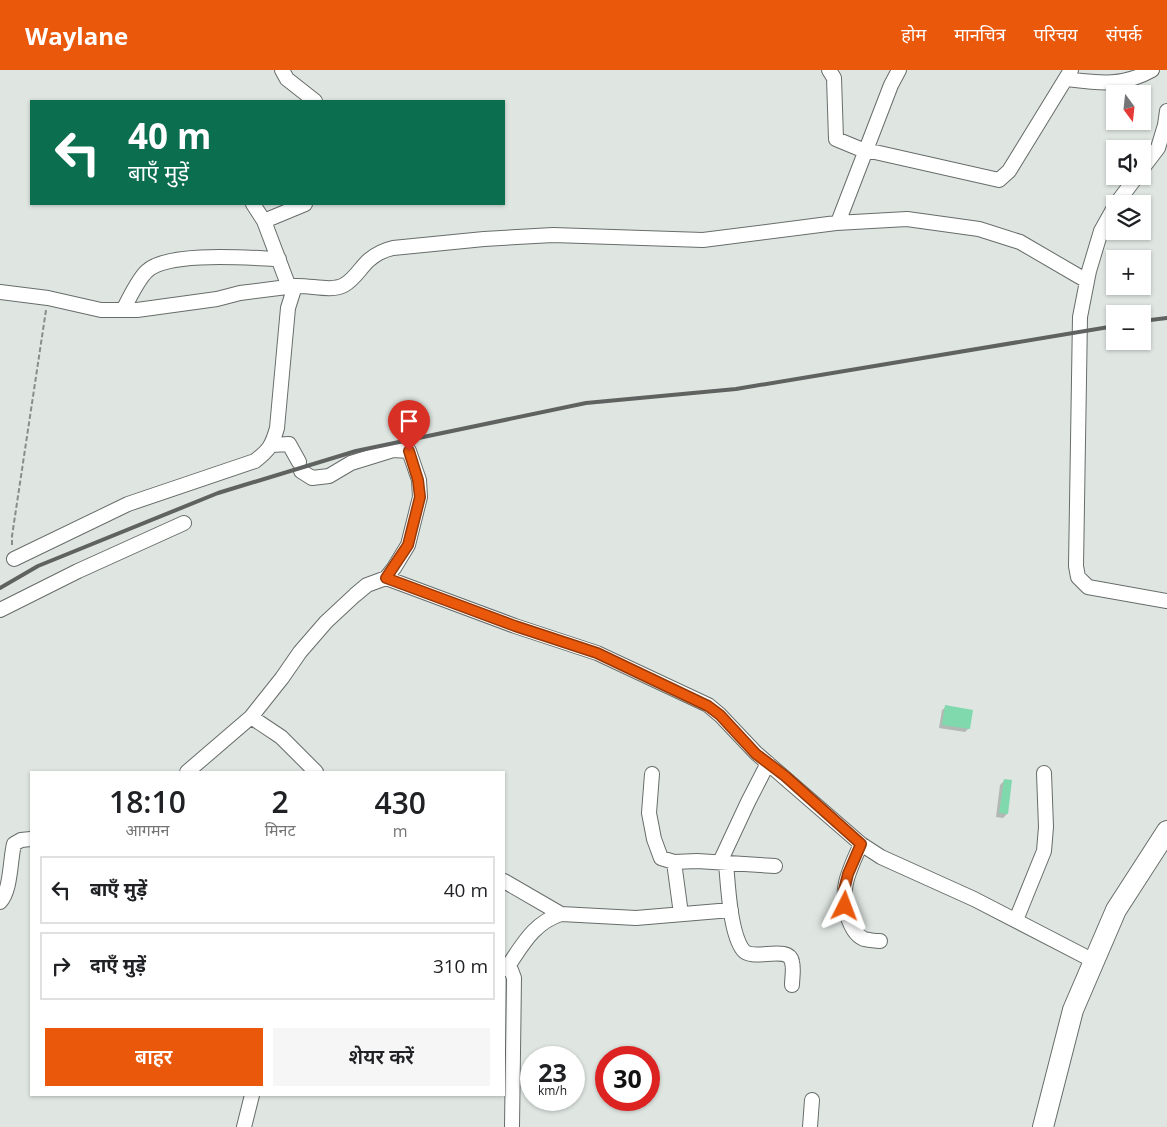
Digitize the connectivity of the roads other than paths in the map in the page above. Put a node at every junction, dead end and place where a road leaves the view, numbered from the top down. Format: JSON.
{"nodes":[{"id":1,"x":282,"y":70,"type":"edge"},
{"id":2,"x":829,"y":70,"type":"edge"},
{"id":3,"x":899,"y":70,"type":"edge"},
{"id":4,"x":1152,"y":70,"type":"edge"},
{"id":5,"x":1068,"y":74,"type":"edge"},
{"id":6,"x":314,"y":100,"type":"edge"},
{"id":7,"x":1167,"y":112,"type":"edge"},
{"id":8,"x":866,"y":150,"type":"junction"},
{"id":9,"x":1151,"y":157,"type":"edge"},
{"id":10,"x":254,"y":205,"type":"edge"},
{"id":11,"x":303,"y":205,"type":"edge"},
{"id":12,"x":264,"y":221,"type":"junction"},
{"id":13,"x":836,"y":224,"type":"junction"},
{"id":14,"x":1106,"y":224,"type":"edge"},
{"id":15,"x":279,"y":259,"type":"junction"},
{"id":16,"x":1087,"y":281,"type":"junction"},
{"id":17,"x":292,"y":287,"type":"junction"},
{"id":18,"x":0,"y":292,"type":"edge"},
{"id":19,"x":123,"y":310,"type":"junction"},
{"id":20,"x":272,"y":445,"type":"junction"},
{"id":21,"x":184,"y":524,"type":"dead end"},
{"id":22,"x":14,"y":559,"type":"road end"},
{"id":23,"x":386,"y":578,"type":"junction"},
{"id":24,"x":1167,"y":601,"type":"edge"},
{"id":25,"x":0,"y":610,"type":"edge"},
{"id":26,"x":251,"y":717,"type":"junction"},
{"id":27,"x":768,"y":763,"type":"junction"},
{"id":28,"x":188,"y":771,"type":"edge"},
{"id":29,"x":315,"y":771,"type":"edge"},
{"id":30,"x":1044,"y":773,"type":"dead end"},
{"id":31,"x":652,"y":774,"type":"dead end"},
{"id":32,"x":1167,"y":831,"type":"edge"},
{"id":33,"x":30,"y":839,"type":"edge"},
{"id":34,"x":861,"y":844,"type":"junction"},
{"id":35,"x":674,"y":862,"type":"junction"},
{"id":36,"x":723,"y":862,"type":"junction"},
{"id":37,"x":775,"y":866,"type":"dead end"},
{"id":38,"x":505,"y":882,"type":"edge"},
{"id":39,"x":0,"y":902,"type":"edge"},
{"id":40,"x":731,"y":910,"type":"junction"},
{"id":41,"x":561,"y":914,"type":"junction"},
{"id":42,"x":681,"y":914,"type":"junction"},
{"id":43,"x":1016,"y":920,"type":"junction"},
{"id":44,"x":880,"y":941,"type":"dead end"},
{"id":45,"x":1094,"y":961,"type":"junction"},
{"id":46,"x":505,"y":969,"type":"edge"},
{"id":47,"x":792,"y":985,"type":"dead end"},
{"id":48,"x":252,"y":1096,"type":"edge"},
{"id":49,"x":812,"y":1100,"type":"dead end"},
{"id":50,"x":244,"y":1127,"type":"edge"},
{"id":51,"x":512,"y":1127,"type":"edge"},
{"id":52,"x":810,"y":1127,"type":"edge"},
{"id":53,"x":1043,"y":1127,"type":"edge"}],
"edges":[{"from":1,"to":6,"type":"street"},
{"from":2,"to":8,"type":"street"},
{"from":3,"to":8,"type":"street"},
{"from":4,"to":5,"type":"street"},
{"from":5,"to":8,"type":"street"},
{"from":7,"to":9,"type":"street"},
{"from":8,"to":13,"type":"street"},
{"from":10,"to":12,"type":"street"},
{"from":11,"to":12,"type":"street"},
{"from":12,"to":15,"type":"street"},
{"from":13,"to":16,"type":"street"},
{"from":13,"to":17,"type":"street"},
{"from":14,"to":16,"type":"street"},
{"from":15,"to":17,"type":"street"},
{"from":15,"to":19,"type":"street"},
{"from":16,"to":24,"type":"street"},
{"from":17,"to":19,"type":"street"},
{"from":17,"to":20,"type":"street"},
{"from":18,"to":19,"type":"street"},
{"from":20,"to":22,"type":"street"},
{"from":20,"to":23,"type":"street"},
{"from":21,"to":25,"type":"street"},
{"from":23,"to":26,"type":"street"},
{"from":23,"to":27,"type":"street"},
{"from":26,"to":28,"type":"street"},
{"from":26,"to":29,"type":"street"},
{"from":27,"to":34,"type":"street"},
{"from":27,"to":36,"type":"street"},
{"from":30,"to":43,"type":"street"},
{"from":31,"to":35,"type":"street"},
{"from":32,"to":45,"type":"highway"},
{"from":33,"to":39,"type":"street"},
{"from":34,"to":43,"type":"street"},
{"from":34,"to":44,"type":"street"},
{"from":35,"to":36,"type":"street"},
{"from":35,"to":42,"type":"street"},
{"from":36,"to":37,"type":"street"},
{"from":36,"to":40,"type":"street"},
{"from":38,"to":41,"type":"street"},
{"from":40,"to":42,"type":"street"},
{"from":40,"to":47,"type":"street"},
{"from":41,"to":42,"type":"street"},
{"from":41,"to":46,"type":"street"},
{"from":43,"to":45,"type":"street"},
{"from":45,"to":53,"type":"highway"},
{"from":46,"to":51,"type":"street"},
{"from":48,"to":50,"type":"street"},
{"from":49,"to":52,"type":"street"}]}
